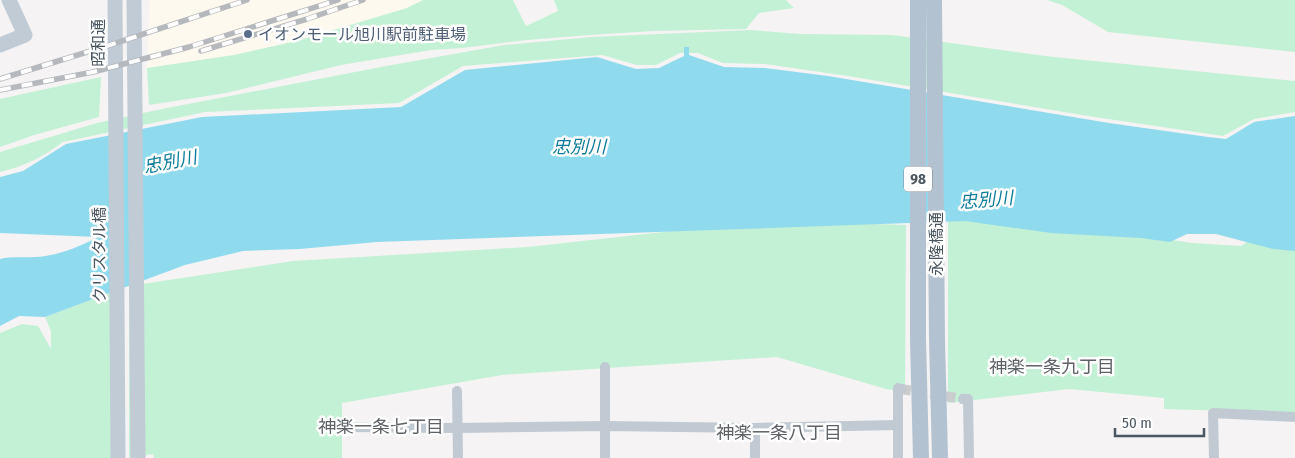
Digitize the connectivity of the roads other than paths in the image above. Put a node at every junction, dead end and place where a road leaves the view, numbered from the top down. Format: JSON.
{"nodes":[{"id":1,"x":8,"y":0,"type":"edge"},
{"id":2,"x":115,"y":0,"type":"edge"},
{"id":3,"x":134,"y":0,"type":"edge"},
{"id":4,"x":918,"y":0,"type":"edge"},
{"id":5,"x":934,"y":0,"type":"edge"},
{"id":6,"x":926,"y":21,"type":"junction"},
{"id":7,"x":0,"y":45,"type":"edge"},
{"id":8,"x":115,"y":86,"type":"joint"},
{"id":9,"x":605,"y":367,"type":"dead end"},
{"id":10,"x":901,"y":389,"type":"dead end"},
{"id":11,"x":457,"y":391,"type":"dead end"},
{"id":12,"x":963,"y":399,"type":"dead end"},
{"id":13,"x":1295,"y":417,"type":"edge"},
{"id":14,"x":898,"y":425,"type":"junction"},
{"id":15,"x":605,"y":426,"type":"junction"},
{"id":16,"x":347,"y":427,"type":"dead end"},
{"id":17,"x":458,"y":428,"type":"junction"},
{"id":18,"x":755,"y":428,"type":"junction"},
{"id":19,"x":118,"y":458,"type":"edge"},
{"id":20,"x":138,"y":458,"type":"edge"},
{"id":21,"x":458,"y":458,"type":"edge"},
{"id":22,"x":605,"y":458,"type":"edge"},
{"id":23,"x":755,"y":458,"type":"edge"},
{"id":24,"x":898,"y":458,"type":"edge"},
{"id":25,"x":921,"y":458,"type":"edge"},
{"id":26,"x":940,"y":458,"type":"edge"},
{"id":27,"x":968,"y":458,"type":"edge"},
{"id":28,"x":1214,"y":458,"type":"edge"}],
"edges":[{"from":1,"to":7,"type":"street"},
{"from":2,"to":8,"type":"street","name":"昭和通"},
{"from":3,"to":20,"type":"street"},
{"from":4,"to":6,"type":"main road","name":"永隆橋通","number":"98"},
{"from":5,"to":6,"type":"main road","name":"永隆橋通","number":"98"},
{"from":6,"to":25,"type":"main road","name":"永隆橋通","number":"98"},
{"from":6,"to":26,"type":"main road","name":"永隆橋通","number":"98"},
{"from":8,"to":19,"type":"street","name":"クリスタル橋"},
{"from":9,"to":15,"type":"street"},
{"from":10,"to":14,"type":"street"},
{"from":11,"to":17,"type":"street"},
{"from":12,"to":27,"type":"street"},
{"from":13,"to":28,"type":"street"},
{"from":14,"to":18,"type":"street"},
{"from":14,"to":24,"type":"street"},
{"from":15,"to":17,"type":"street"},
{"from":15,"to":18,"type":"street"},
{"from":15,"to":22,"type":"street"},
{"from":16,"to":17,"type":"street"},
{"from":17,"to":21,"type":"street"},
{"from":18,"to":23,"type":"street"}]}
